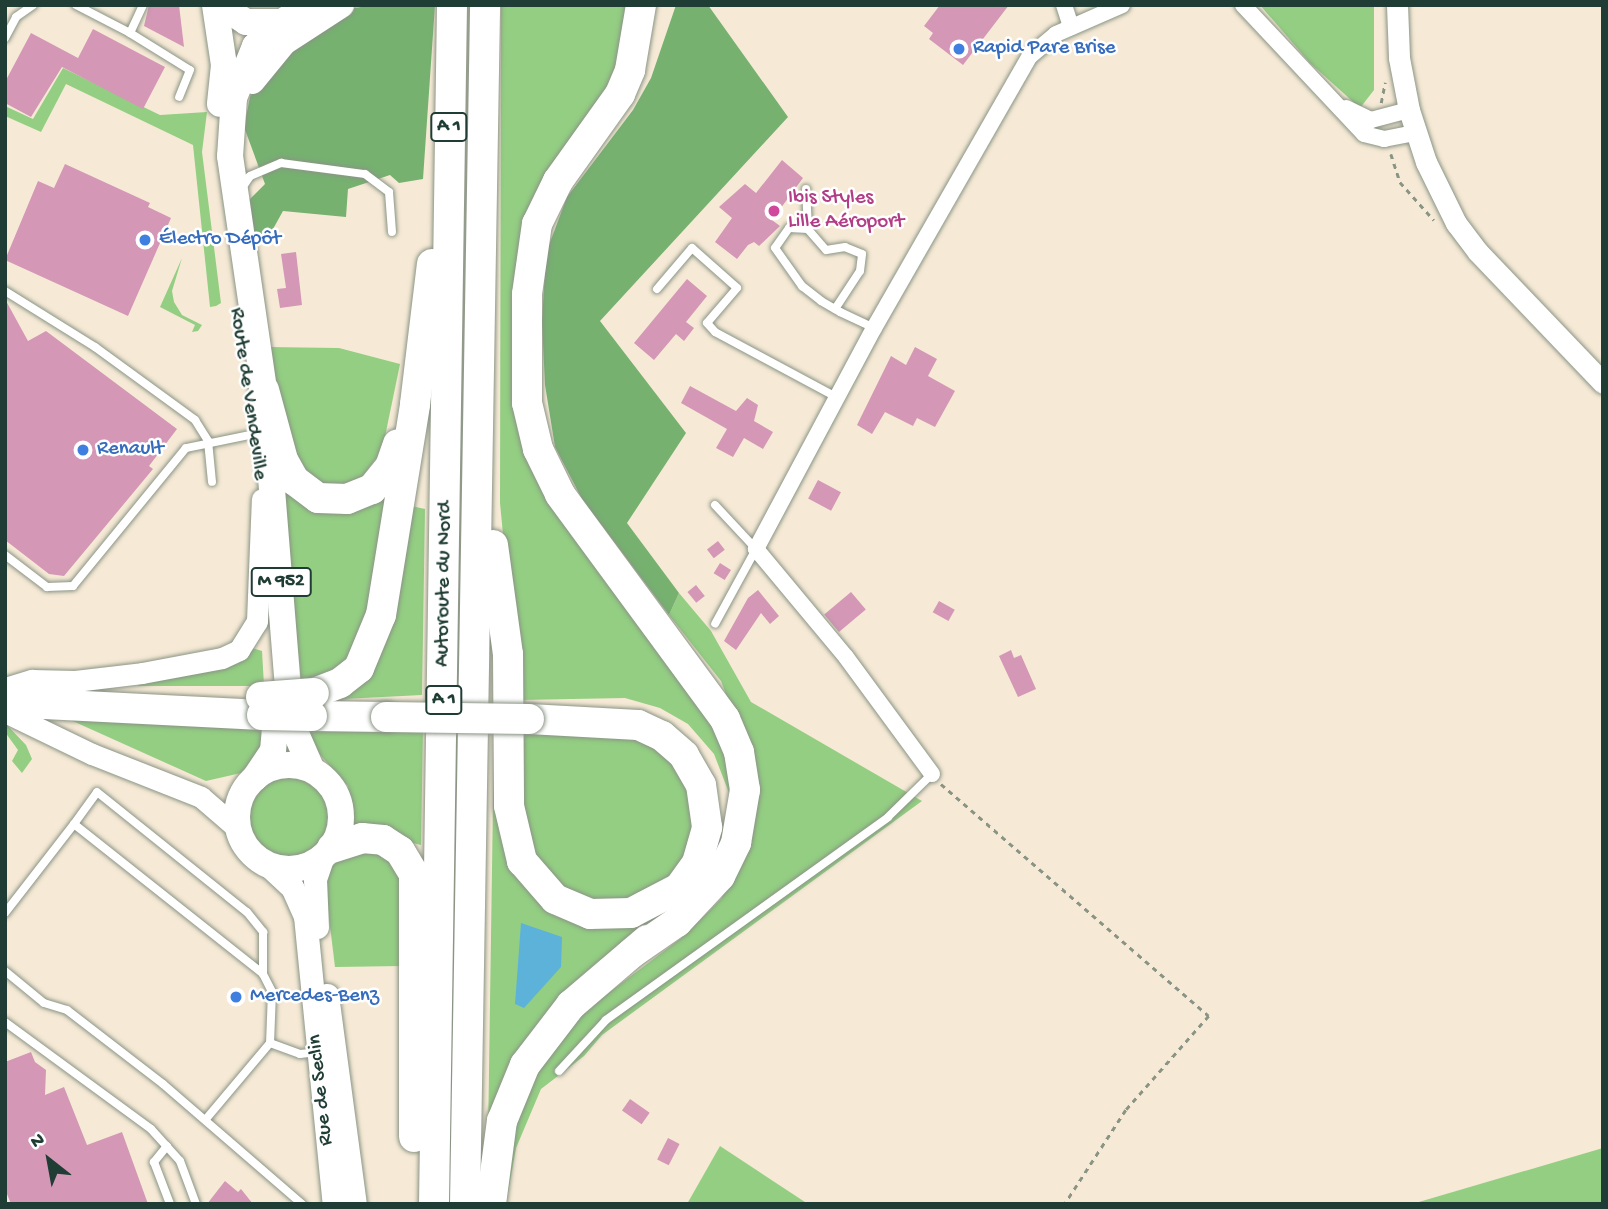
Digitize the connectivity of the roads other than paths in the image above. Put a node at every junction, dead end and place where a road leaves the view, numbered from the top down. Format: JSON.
{"nodes":[{"id":1,"x":33,"y":5,"type":"edge"},
{"id":2,"x":76,"y":5,"type":"edge"},
{"id":3,"x":144,"y":5,"type":"edge"},
{"id":4,"x":218,"y":5,"type":"edge"},
{"id":5,"x":341,"y":5,"type":"edge"},
{"id":6,"x":452,"y":5,"type":"edge"},
{"id":7,"x":485,"y":5,"type":"edge"},
{"id":8,"x":640,"y":5,"type":"edge"},
{"id":9,"x":662,"y":5,"type":"edge"},
{"id":10,"x":1064,"y":5,"type":"edge"},
{"id":11,"x":1122,"y":5,"type":"edge"},
{"id":12,"x":1243,"y":5,"type":"edge"},
{"id":13,"x":1398,"y":5,"type":"edge"},
{"id":14,"x":308,"y":6,"type":"edge"},
{"id":15,"x":282,"y":22,"type":"junction"},
{"id":16,"x":1070,"y":27,"type":"junction"},
{"id":17,"x":130,"y":33,"type":"junction"},
{"id":18,"x":5,"y":38,"type":"edge"},
{"id":19,"x":630,"y":70,"type":"junction"},
{"id":20,"x":1331,"y":96,"type":"junction"},
{"id":21,"x":179,"y":97,"type":"dead end"},
{"id":22,"x":1409,"y":110,"type":"junction"},
{"id":23,"x":1416,"y":133,"type":"junction"},
{"id":24,"x":230,"y":156,"type":"junction"},
{"id":25,"x":806,"y":189,"type":"dead end"},
{"id":26,"x":447,"y":197,"type":"junction"},
{"id":27,"x":235,"y":207,"type":"junction"},
{"id":28,"x":808,"y":229,"type":"junction"},
{"id":29,"x":392,"y":232,"type":"dead end"},
{"id":30,"x":657,"y":289,"type":"dead end"},
{"id":31,"x":5,"y":291,"type":"edge"},
{"id":32,"x":835,"y":309,"type":"junction"},
{"id":33,"x":874,"y":328,"type":"junction"},
{"id":34,"x":1603,"y":383,"type":"edge"},
{"id":35,"x":264,"y":390,"type":"junction"},
{"id":36,"x":417,"y":391,"type":"junction"},
{"id":37,"x":836,"y":397,"type":"junction"},
{"id":38,"x":254,"y":434,"type":"junction"},
{"id":39,"x":208,"y":442,"type":"junction"},
{"id":40,"x":480,"y":473,"type":"junction"},
{"id":41,"x":212,"y":482,"type":"dead end"},
{"id":42,"x":261,"y":499,"type":"junction"},
{"id":43,"x":715,"y":505,"type":"dead end"},
{"id":44,"x":756,"y":549,"type":"junction"},
{"id":45,"x":5,"y":555,"type":"edge"},
{"id":46,"x":715,"y":624,"type":"dead end"},
{"id":47,"x":6,"y":698,"type":"edge"},
{"id":48,"x":313,"y":705,"type":"junction"},
{"id":49,"x":261,"y":706,"type":"junction"},
{"id":50,"x":528,"y":714,"type":"junction"},
{"id":51,"x":312,"y":770,"type":"junction"},
{"id":52,"x":932,"y":774,"type":"joint"},
{"id":53,"x":254,"y":779,"type":"junction"},
{"id":54,"x":74,"y":824,"type":"junction"},
{"id":55,"x":238,"y":829,"type":"junction"},
{"id":56,"x":327,"y":852,"type":"junction"},
{"id":57,"x":268,"y":865,"type":"junction"},
{"id":58,"x":5,"y":913,"type":"edge"},
{"id":59,"x":632,"y":953,"type":"junction"},
{"id":60,"x":5,"y":971,"type":"edge"},
{"id":61,"x":263,"y":974,"type":"junction"},
{"id":62,"x":5,"y":1021,"type":"edge"},
{"id":63,"x":270,"y":1043,"type":"junction"},
{"id":64,"x":318,"y":1052,"type":"junction"},
{"id":65,"x":559,"y":1071,"type":"dead end"},
{"id":66,"x":206,"y":1119,"type":"junction"},
{"id":67,"x":167,"y":1146,"type":"junction"},
{"id":68,"x":170,"y":1204,"type":"edge"},
{"id":69,"x":196,"y":1204,"type":"edge"},
{"id":70,"x":302,"y":1204,"type":"edge"},
{"id":71,"x":334,"y":1204,"type":"edge"},
{"id":72,"x":355,"y":1204,"type":"edge"},
{"id":73,"x":415,"y":1204,"type":"edge"},
{"id":74,"x":434,"y":1204,"type":"edge"},
{"id":75,"x":465,"y":1204,"type":"edge"},
{"id":76,"x":491,"y":1204,"type":"edge"}],
"edges":[{"from":1,"to":18,"type":"lane"},
{"from":2,"to":17,"type":"lane"},
{"from":3,"to":17,"type":"lane"},
{"from":4,"to":15,"type":"main road"},
{"from":4,"to":38,"type":"main road","name":"Route de Vendeville","number":"M 952"},
{"from":5,"to":24,"type":"main road"},
{"from":6,"to":26,"type":"highway","name":"Autoroute du Nord","number":"A 1"},
{"from":7,"to":40,"type":"highway","name":"Autoroute du Nord","number":"A 1"},
{"from":8,"to":19,"type":"highway"},
{"from":9,"to":19,"type":"highway"},
{"from":10,"to":16,"type":"street"},
{"from":11,"to":16,"type":"street"},
{"from":12,"to":20,"type":"street"},
{"from":13,"to":22,"type":"street"},
{"from":14,"to":15,"type":"main road"},
{"from":15,"to":24,"type":"main road","number":"M 952"},
{"from":16,"to":33,"type":"street"},
{"from":17,"to":21,"type":"lane"},
{"from":19,"to":59,"type":"highway"},
{"from":20,"to":22,"type":"street"},
{"from":20,"to":23,"type":"street"},
{"from":22,"to":23,"type":"street"},
{"from":23,"to":34,"type":"street"},
{"from":24,"to":27,"type":"main road","name":"Route de Vendeville","number":"M 952"},
{"from":25,"to":28,"type":"lane"},
{"from":26,"to":36,"type":"highway"},
{"from":26,"to":74,"type":"highway","name":"Autoroute du Nord","number":"A 1"},
{"from":27,"to":29,"type":"lane"},
{"from":27,"to":35,"type":"main road","name":"Route de Vendeville","number":"M 952"},
{"from":28,"to":32,"type":"lane"},
{"from":28,"to":32,"type":"lane"},
{"from":30,"to":37,"type":"lane"},
{"from":31,"to":39,"type":"lane"},
{"from":32,"to":33,"type":"lane"},
{"from":33,"to":37,"type":"street"},
{"from":35,"to":36,"type":"highway"},
{"from":35,"to":51,"type":"main road","name":"Route de Vendeville","number":"M 952"},
{"from":36,"to":48,"type":"highway"},
{"from":37,"to":44,"type":"street"},
{"from":38,"to":39,"type":"lane"},
{"from":38,"to":42,"type":"main road","name":"Route de Vendeville","number":"M 952"},
{"from":39,"to":41,"type":"lane"},
{"from":39,"to":45,"type":"lane"},
{"from":40,"to":50,"type":"highway"},
{"from":40,"to":75,"type":"highway","name":"Autoroute du Nord","number":"A 1"},
{"from":42,"to":47,"type":"street"},
{"from":42,"to":53,"type":"main road","name":"Route de Vendeville","number":"M 952"},
{"from":43,"to":44,"type":"lane"},
{"from":44,"to":46,"type":"lane"},
{"from":44,"to":52,"type":"street"},
{"from":47,"to":49,"type":"highway"},
{"from":47,"to":49,"type":"highway"},
{"from":47,"to":55,"type":"street"},
{"from":48,"to":49,"type":"highway","bridge":true},
{"from":48,"to":50,"type":"highway","bridge":true},
{"from":50,"to":59,"type":"highway"},
{"from":51,"to":53,"type":"main road"},
{"from":51,"to":56,"type":"main road"},
{"from":52,"to":65,"type":"lane"},
{"from":53,"to":55,"type":"main road"},
{"from":54,"to":58,"type":"lane"},
{"from":54,"to":61,"type":"lane"},
{"from":54,"to":61,"type":"lane"},
{"from":55,"to":57,"type":"main road"},
{"from":56,"to":57,"type":"main road"},
{"from":56,"to":72,"type":"main road","name":"Rue de Seclin"},
{"from":56,"to":73,"type":"highway"},
{"from":57,"to":64,"type":"main road","name":"Rue de Seclin"},
{"from":59,"to":76,"type":"highway"},
{"from":60,"to":66,"type":"lane"},
{"from":61,"to":63,"type":"lane"},
{"from":62,"to":67,"type":"lane"},
{"from":63,"to":64,"type":"lane"},
{"from":63,"to":66,"type":"lane"},
{"from":64,"to":71,"type":"main road","name":"Rue de Seclin"},
{"from":66,"to":70,"type":"lane"},
{"from":67,"to":68,"type":"lane"},
{"from":67,"to":69,"type":"lane"}]}
